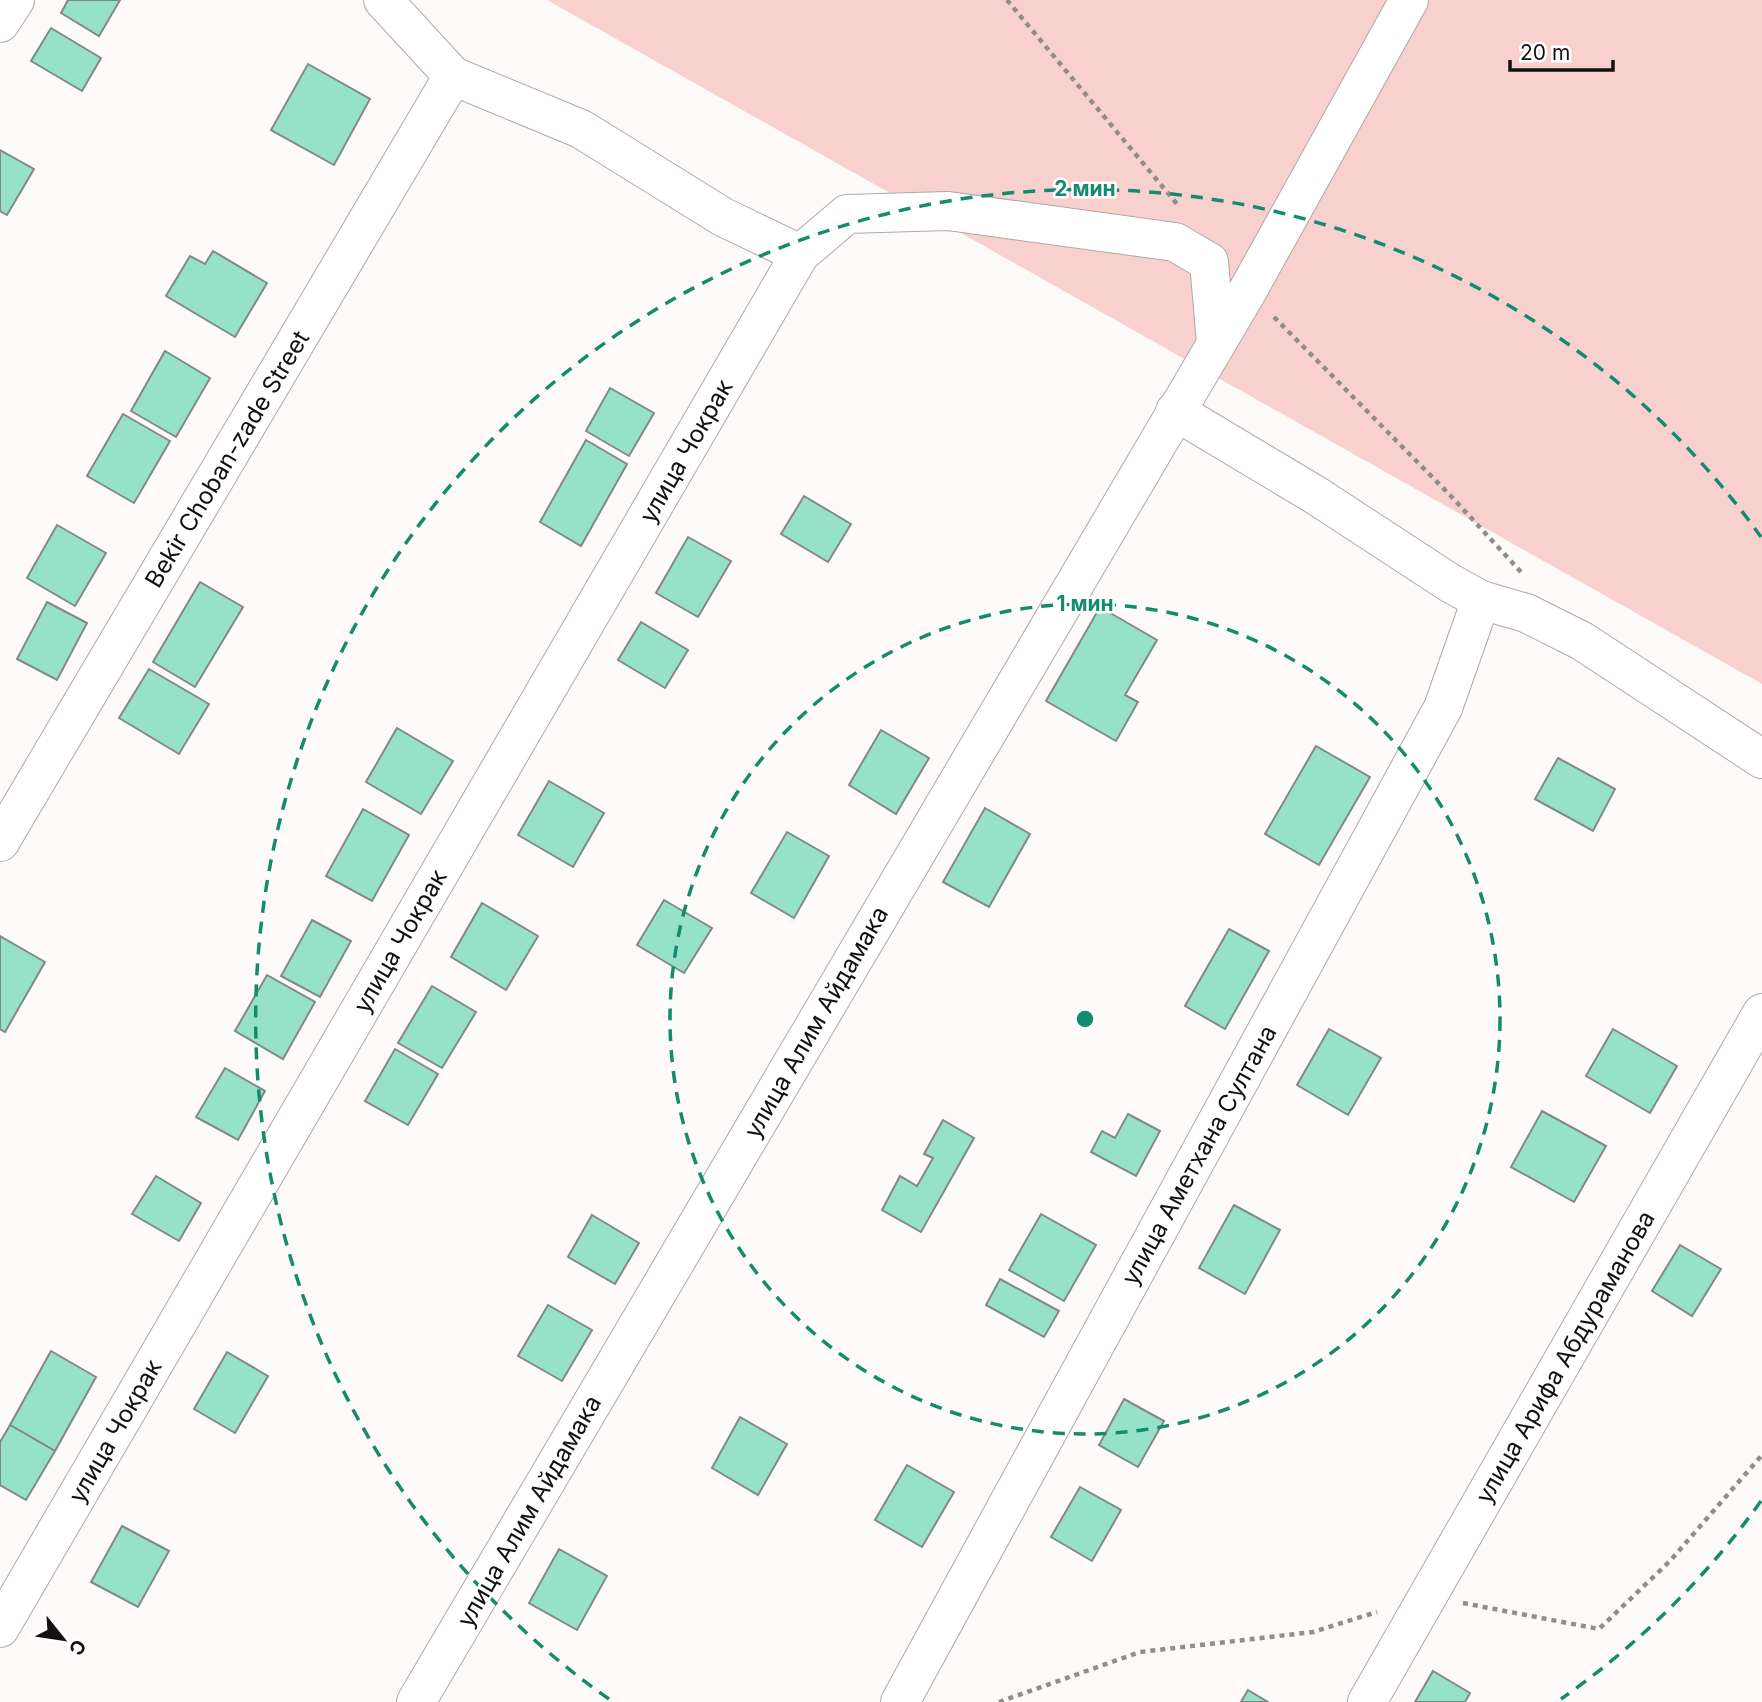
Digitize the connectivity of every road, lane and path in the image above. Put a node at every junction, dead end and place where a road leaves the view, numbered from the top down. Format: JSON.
{"nodes":[{"id":1,"x":15,"y":0,"type":"edge"},
{"id":2,"x":383,"y":0,"type":"edge"},
{"id":3,"x":1007,"y":0,"type":"edge"},
{"id":4,"x":1409,"y":0,"type":"edge"},
{"id":5,"x":0,"y":23,"type":"edge"},
{"id":6,"x":453,"y":76,"type":"junction"},
{"id":7,"x":1177,"y":204,"type":"dead end"},
{"id":8,"x":800,"y":254,"type":"junction"},
{"id":9,"x":1248,"y":290,"type":"junction"},
{"id":10,"x":1216,"y":343,"type":"junction"},
{"id":11,"x":1175,"y":411,"type":"junction"},
{"id":12,"x":1522,"y":574,"type":"dead end"},
{"id":13,"x":1481,"y":600,"type":"junction"},
{"id":14,"x":1762,"y":759,"type":"edge"},
{"id":15,"x":0,"y":842,"type":"edge"},
{"id":16,"x":1762,"y":1013,"type":"edge"},
{"id":17,"x":0,"y":1628,"type":"edge"},
{"id":18,"x":416,"y":1702,"type":"edge"},
{"id":19,"x":900,"y":1702,"type":"edge"},
{"id":20,"x":1367,"y":1702,"type":"edge"}],
"edges":[{"from":1,"to":5,"type":"street"},
{"from":2,"to":6,"type":"street"},
{"from":3,"to":7,"type":"path"},
{"from":4,"to":9,"type":"street","name":"улица Алим Айдамака"},
{"from":6,"to":8,"type":"street"},
{"from":6,"to":15,"type":"street","name":"Bekir Choban-zade Street"},
{"from":8,"to":10,"type":"street","name":"улица Чокрак"},
{"from":8,"to":17,"type":"street","name":"улица Чокрак"},
{"from":9,"to":10,"type":"street","name":"улица Алим Айдамака"},
{"from":9,"to":12,"type":"path"},
{"from":10,"to":11,"type":"street","name":"улица Алим Айдамака"},
{"from":11,"to":13,"type":"street"},
{"from":11,"to":18,"type":"street","name":"улица Алим Айдамака"},
{"from":13,"to":14,"type":"street"},
{"from":13,"to":19,"type":"street","name":"улица Аметхана Султана"},
{"from":16,"to":20,"type":"street","name":"улица Арифа Абдураманова"}]}
